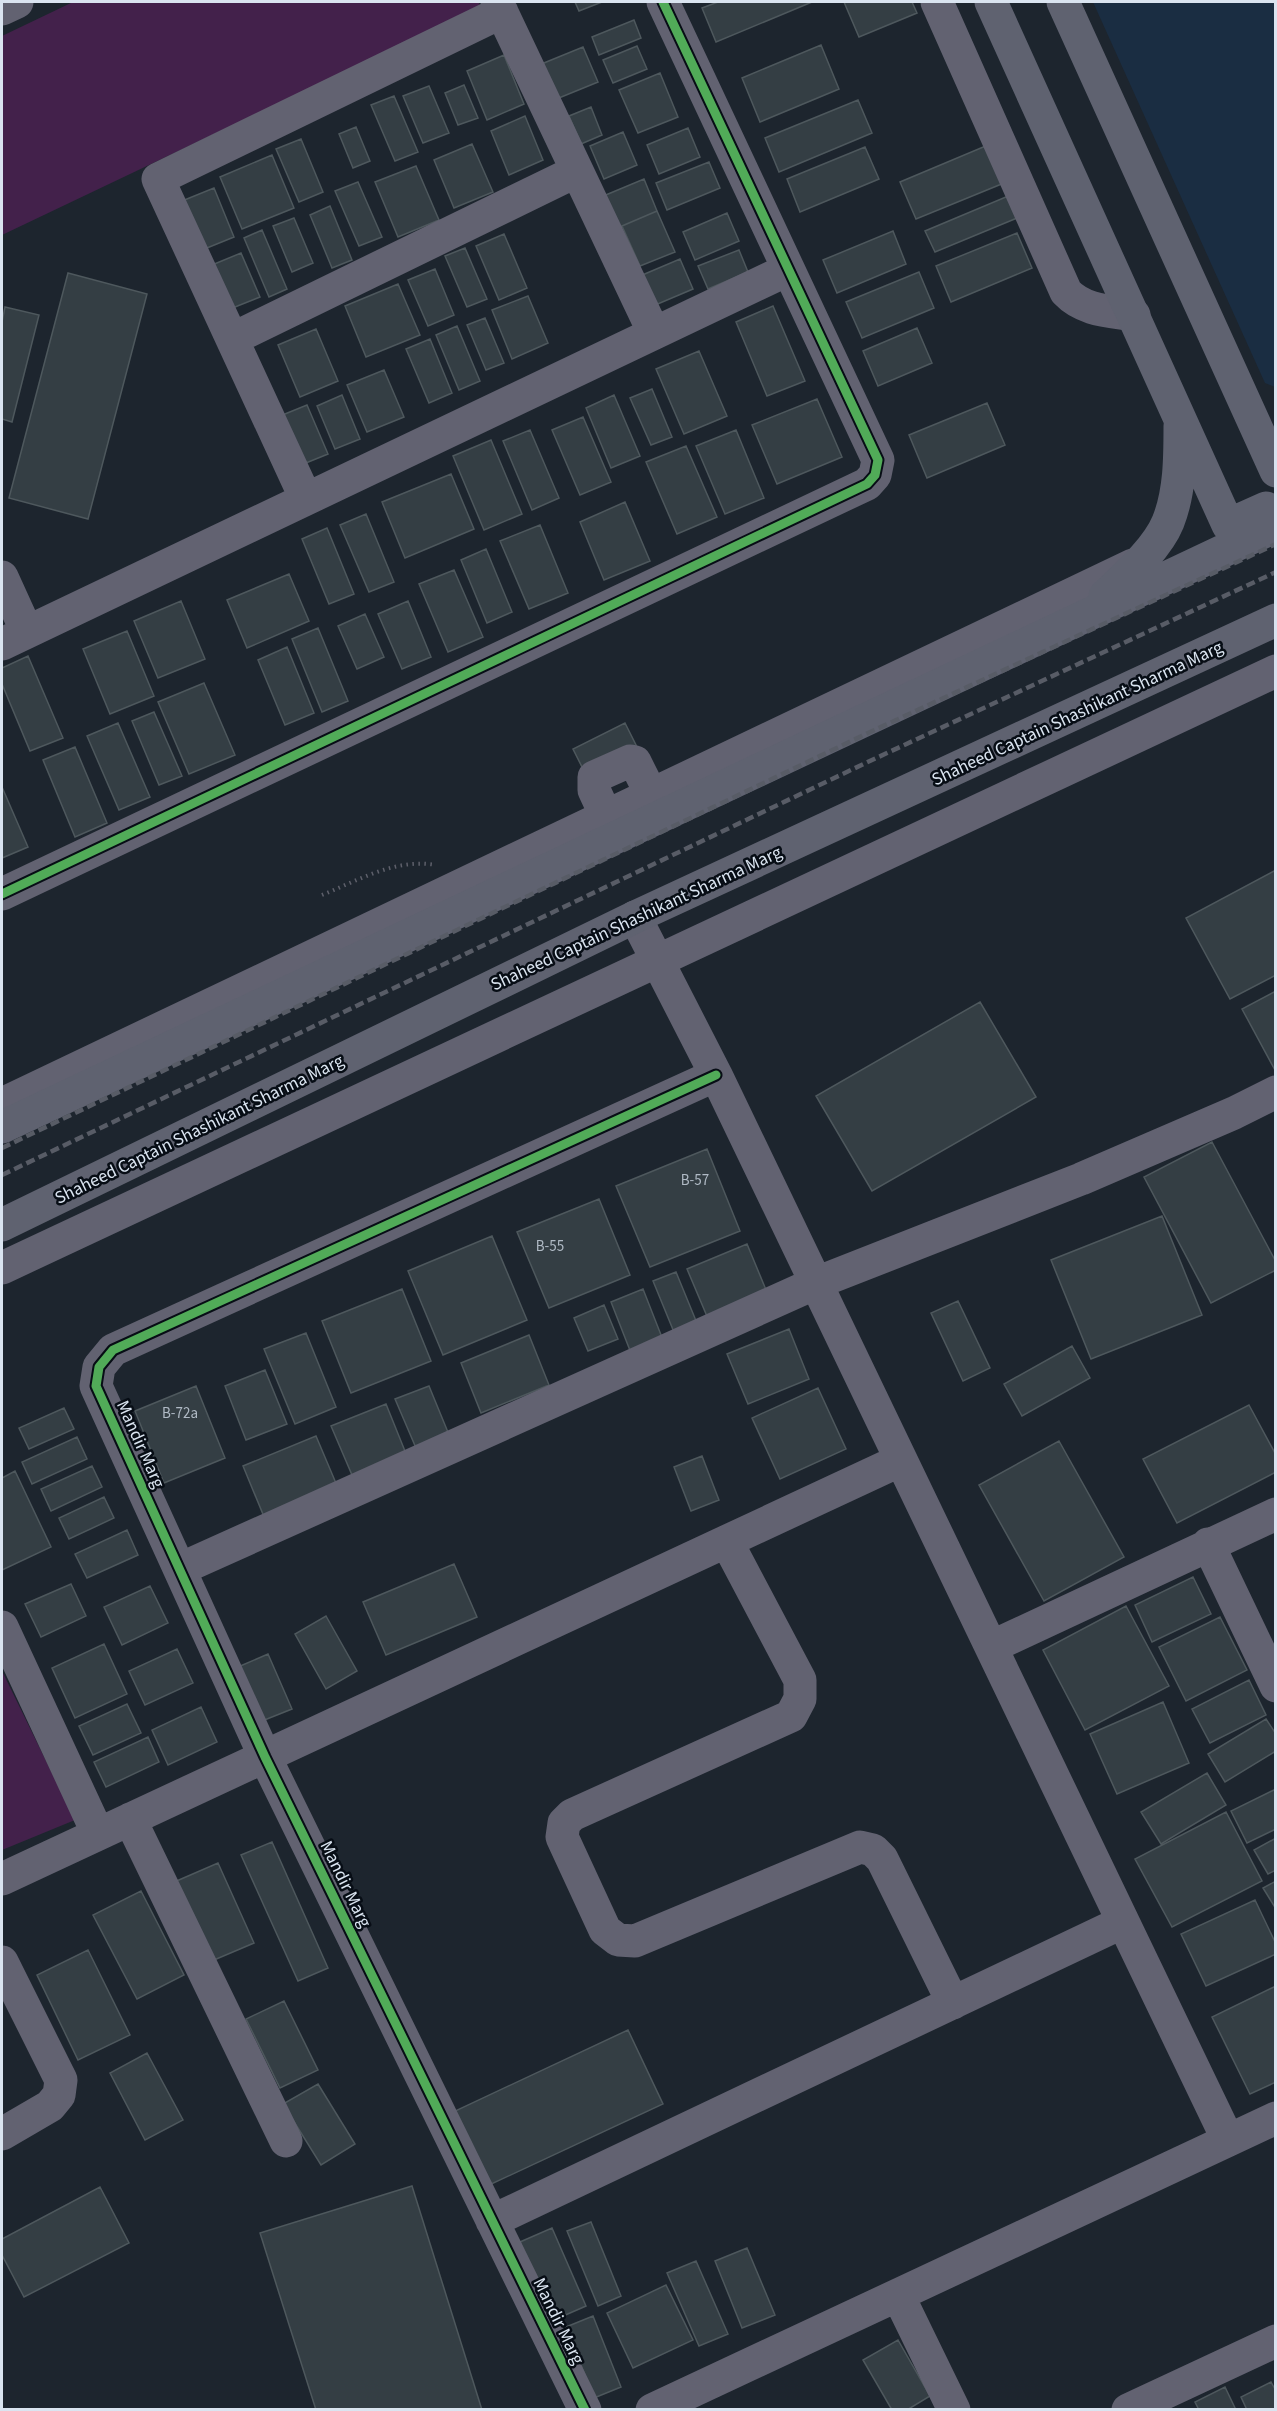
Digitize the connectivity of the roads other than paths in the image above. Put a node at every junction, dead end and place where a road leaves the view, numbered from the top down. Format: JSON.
{"nodes":[{"id":1,"x":17,"y":2,"type":"edge"},
{"id":2,"x":663,"y":2,"type":"edge"},
{"id":3,"x":937,"y":2,"type":"edge"},
{"id":4,"x":991,"y":2,"type":"edge"},
{"id":5,"x":1063,"y":2,"type":"edge"},
{"id":6,"x":500,"y":7,"type":"edge"},
{"id":7,"x":2,"y":9,"type":"edge"},
{"id":8,"x":577,"y":171,"type":"junction"},
{"id":9,"x":787,"y":270,"type":"junction"},
{"id":10,"x":1134,"y":315,"type":"junction"},
{"id":11,"x":654,"y":333,"type":"junction"},
{"id":12,"x":232,"y":339,"type":"junction"},
{"id":13,"x":1238,"y":388,"type":"junction"},
{"id":14,"x":1180,"y":415,"type":"junction"},
{"id":15,"x":1275,"y":420,"type":"edge"},
{"id":16,"x":1275,"y":471,"type":"edge"},
{"id":17,"x":306,"y":499,"type":"junction"},
{"id":18,"x":1275,"y":503,"type":"edge"},
{"id":19,"x":1275,"y":526,"type":"edge"},
{"id":20,"x":1140,"y":562,"type":"junction"},
{"id":21,"x":2,"y":577,"type":"edge"},
{"id":22,"x":1087,"y":614,"type":"junction"},
{"id":23,"x":1275,"y":620,"type":"edge"},
{"id":24,"x":14,"y":638,"type":"edge"},
{"id":25,"x":1275,"y":671,"type":"edge"},
{"id":26,"x":2,"y":894,"type":"edge"},
{"id":27,"x":635,"y":916,"type":"junction"},
{"id":28,"x":657,"y":962,"type":"junction"},
{"id":29,"x":716,"y":1075,"type":"junction"},
{"id":30,"x":1275,"y":1092,"type":"edge"},
{"id":31,"x":5,"y":1109,"type":"edge"},
{"id":32,"x":2,"y":1225,"type":"edge"},
{"id":33,"x":2,"y":1268,"type":"edge"},
{"id":34,"x":816,"y":1283,"type":"junction"},
{"id":35,"x":901,"y":1460,"type":"junction"},
{"id":36,"x":1275,"y":1514,"type":"edge"},
{"id":37,"x":727,"y":1542,"type":"junction"},
{"id":38,"x":1208,"y":1545,"type":"junction"},
{"id":39,"x":180,"y":1569,"type":"junction"},
{"id":40,"x":2,"y":1627,"type":"edge"},
{"id":41,"x":991,"y":1647,"type":"junction"},
{"id":42,"x":1275,"y":1686,"type":"edge"},
{"id":43,"x":265,"y":1757,"type":"junction"},
{"id":44,"x":130,"y":1819,"type":"junction"},
{"id":45,"x":98,"y":1834,"type":"junction"},
{"id":46,"x":2,"y":1879,"type":"edge"},
{"id":47,"x":1123,"y":1922,"type":"junction"},
{"id":48,"x":2,"y":1962,"type":"edge"},
{"id":49,"x":953,"y":2003,"type":"junction"},
{"id":50,"x":1275,"y":2118,"type":"edge"},
{"id":51,"x":2,"y":2134,"type":"edge"},
{"id":52,"x":1228,"y":2140,"type":"junction"},
{"id":53,"x":286,"y":2141,"type":"dead end"},
{"id":54,"x":492,"y":2221,"type":"junction"},
{"id":55,"x":898,"y":2295,"type":"junction"},
{"id":56,"x":1275,"y":2341,"type":"edge"},
{"id":57,"x":585,"y":2409,"type":"edge"},
{"id":58,"x":652,"y":2409,"type":"edge"},
{"id":59,"x":954,"y":2409,"type":"edge"},
{"id":60,"x":1128,"y":2409,"type":"edge"}],
"edges":[{"from":1,"to":7,"type":"street"},
{"from":2,"to":9,"type":"street"},
{"from":3,"to":10,"type":"street"},
{"from":4,"to":10,"type":"main road"},
{"from":5,"to":13,"type":"main road"},
{"from":6,"to":8,"type":"street"},
{"from":6,"to":12,"type":"street"},
{"from":8,"to":11,"type":"street"},
{"from":8,"to":12,"type":"street"},
{"from":9,"to":11,"type":"street"},
{"from":9,"to":26,"type":"street"},
{"from":10,"to":14,"type":"main road"},
{"from":11,"to":17,"type":"street"},
{"from":12,"to":17,"type":"street"},
{"from":13,"to":15,"type":"main road"},
{"from":13,"to":16,"type":"main road"},
{"from":14,"to":18,"type":"main road"},
{"from":14,"to":20,"type":"main road"},
{"from":17,"to":24,"type":"street"},
{"from":19,"to":22,"type":"main road"},
{"from":20,"to":22,"type":"main road"},
{"from":20,"to":31,"type":"street"},
{"from":21,"to":24,"type":"street"},
{"from":22,"to":31,"type":"main road"},
{"from":23,"to":27,"type":"main road","name":"Shaheed Captain Shashikant Sharma Marg"},
{"from":25,"to":28,"type":"street"},
{"from":27,"to":28,"type":"street"},
{"from":27,"to":32,"type":"main road","name":"Shaheed Captain Shashikant Sharma Marg"},
{"from":28,"to":29,"type":"street"},
{"from":28,"to":33,"type":"street"},
{"from":29,"to":34,"type":"street"},
{"from":29,"to":39,"type":"street","name":"Mandir Marg"},
{"from":30,"to":34,"type":"street"},
{"from":34,"to":35,"type":"street"},
{"from":34,"to":39,"type":"street"},
{"from":35,"to":37,"type":"street"},
{"from":35,"to":41,"type":"street"},
{"from":36,"to":38,"type":"street"},
{"from":37,"to":43,"type":"street"},
{"from":37,"to":49,"type":"street"},
{"from":38,"to":41,"type":"street"},
{"from":38,"to":42,"type":"street"},
{"from":39,"to":43,"type":"street","name":"Mandir Marg"},
{"from":40,"to":45,"type":"street"},
{"from":41,"to":47,"type":"street"},
{"from":43,"to":44,"type":"street"},
{"from":43,"to":54,"type":"street","name":"Mandir Marg"},
{"from":44,"to":45,"type":"street"},
{"from":44,"to":53,"type":"street"},
{"from":45,"to":46,"type":"street"},
{"from":47,"to":49,"type":"street"},
{"from":47,"to":52,"type":"street"},
{"from":48,"to":51,"type":"street"},
{"from":49,"to":54,"type":"street"},
{"from":50,"to":52,"type":"street"},
{"from":52,"to":55,"type":"street"},
{"from":54,"to":57,"type":"street","name":"Mandir Marg"},
{"from":55,"to":58,"type":"street"},
{"from":55,"to":59,"type":"street"},
{"from":56,"to":60,"type":"street"}]}
